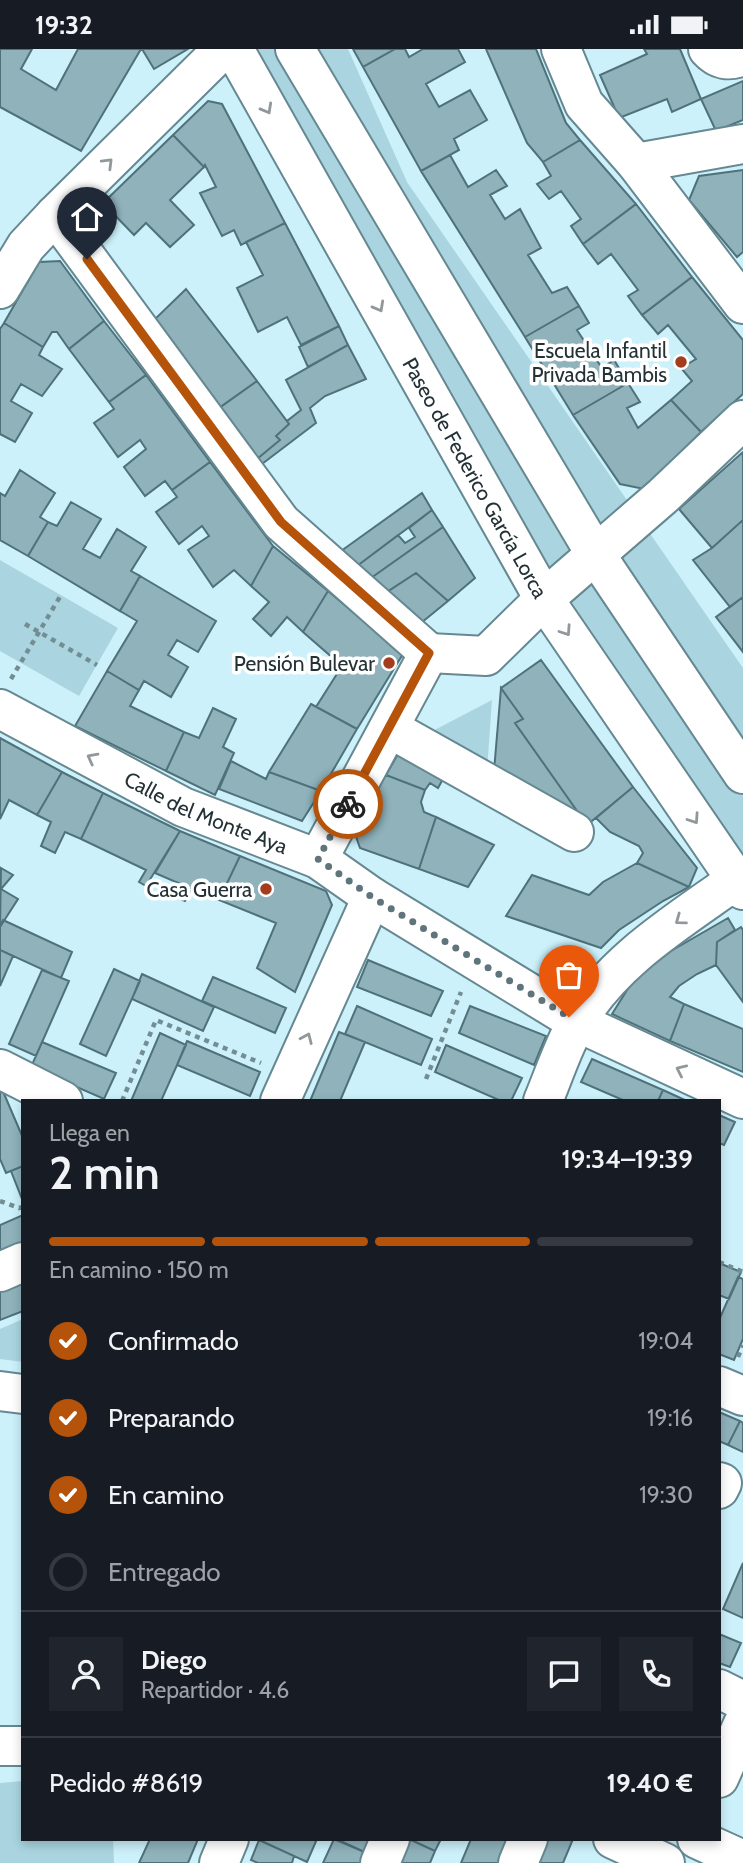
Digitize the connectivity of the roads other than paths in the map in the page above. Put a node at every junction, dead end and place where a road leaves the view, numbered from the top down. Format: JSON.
{"nodes":[{"id":1,"x":222,"y":49,"type":"edge"},
{"id":2,"x":234,"y":49,"type":"edge"},
{"id":3,"x":295,"y":49,"type":"edge"},
{"id":4,"x":561,"y":49,"type":"edge"},
{"id":5,"x":708,"y":49,"type":"edge"},
{"id":6,"x":743,"y":56,"type":"edge"},
{"id":7,"x":743,"y":144,"type":"edge"},
{"id":8,"x":636,"y":163,"type":"junction"},
{"id":9,"x":55,"y":215,"type":"junction"},
{"id":10,"x":0,"y":289,"type":"edge"},
{"id":11,"x":743,"y":304,"type":"edge"},
{"id":12,"x":743,"y":420,"type":"edge"},
{"id":13,"x":596,"y":555,"type":"junction"},
{"id":14,"x":544,"y":599,"type":"junction"},
{"id":15,"x":429,"y":653,"type":"junction"},
{"id":16,"x":3,"y":698,"type":"edge"},
{"id":17,"x":389,"y":728,"type":"junction"},
{"id":18,"x":743,"y":774,"type":"edge"},
{"id":19,"x":574,"y":832,"type":"dead end"},
{"id":20,"x":318,"y":859,"type":"junction"},
{"id":21,"x":739,"y":885,"type":"edge"},
{"id":22,"x":372,"y":897,"type":"junction"},
{"id":23,"x":577,"y":1022,"type":"junction"},
{"id":24,"x":0,"y":1069,"type":"edge"},
{"id":25,"x":285,"y":1088,"type":"edge"},
{"id":26,"x":59,"y":1099,"type":"edge"},
{"id":27,"x":544,"y":1099,"type":"edge"},
{"id":28,"x":743,"y":1099,"type":"edge"},
{"id":29,"x":21,"y":1263,"type":"edge"},
{"id":30,"x":0,"y":1272,"type":"edge"},
{"id":31,"x":721,"y":1387,"type":"edge"},
{"id":32,"x":0,"y":1391,"type":"edge"},
{"id":33,"x":21,"y":1394,"type":"edge"},
{"id":34,"x":743,"y":1396,"type":"edge"},
{"id":35,"x":721,"y":1690,"type":"edge"},
{"id":36,"x":743,"y":1701,"type":"edge"},
{"id":37,"x":743,"y":1724,"type":"edge"},
{"id":38,"x":0,"y":1746,"type":"edge"},
{"id":39,"x":21,"y":1746,"type":"edge"},
{"id":40,"x":721,"y":1773,"type":"edge"},
{"id":41,"x":228,"y":1841,"type":"edge"},
{"id":42,"x":389,"y":1841,"type":"edge"},
{"id":43,"x":527,"y":1841,"type":"edge"},
{"id":44,"x":616,"y":1841,"type":"edge"},
{"id":45,"x":693,"y":1841,"type":"edge"},
{"id":46,"x":699,"y":1841,"type":"edge"},
{"id":47,"x":743,"y":1860,"type":"edge"},
{"id":48,"x":219,"y":1863,"type":"edge"},
{"id":49,"x":380,"y":1863,"type":"edge"},
{"id":50,"x":518,"y":1863,"type":"edge"},
{"id":51,"x":665,"y":1863,"type":"edge"},
{"id":52,"x":681,"y":1863,"type":"edge"}],
"edges":[{"from":9,"to":1,"type":"street","one_way":true},
{"from":2,"to":14,"type":"street","name":"Paseo de Federico García Lorca","one_way":true},
{"from":3,"to":13,"type":"street"},
{"from":4,"to":8,"type":"street"},
{"from":5,"to":6,"type":"street"},
{"from":7,"to":8,"type":"street"},
{"from":8,"to":11,"type":"street"},
{"from":9,"to":10,"type":"street"},
{"from":9,"to":15,"type":"street"},
{"from":12,"to":13,"type":"street"},
{"from":13,"to":14,"type":"street"},
{"from":13,"to":18,"type":"street"},
{"from":14,"to":15,"type":"street"},
{"from":14,"to":21,"type":"street","name":"Paseo de Federico García Lorca","one_way":true},
{"from":15,"to":17,"type":"street"},
{"from":20,"to":16,"type":"street","name":"Calle del Monte Aya","one_way":true},
{"from":17,"to":19,"type":"street"},
{"from":17,"to":20,"type":"street"},
{"from":20,"to":22,"type":"street","name":"Calle del Monte Aya"},
{"from":21,"to":23,"type":"street","one_way":true},
{"from":22,"to":23,"type":"street","name":"Calle del Monte Aya"},
{"from":25,"to":22,"type":"street","one_way":true},
{"from":23,"to":27,"type":"street"},
{"from":28,"to":23,"type":"street","name":"Calle del Monte Aya","one_way":true},
{"from":24,"to":26,"type":"street"},
{"from":29,"to":30,"type":"street"},
{"from":31,"to":34,"type":"street"},
{"from":32,"to":33,"type":"street"},
{"from":35,"to":36,"type":"street"},
{"from":37,"to":40,"type":"street"},
{"from":38,"to":39,"type":"street"},
{"from":41,"to":48,"type":"street"},
{"from":42,"to":49,"type":"street"},
{"from":43,"to":50,"type":"street"},
{"from":44,"to":51,"type":"street"},
{"from":45,"to":52,"type":"street"},
{"from":46,"to":47,"type":"street"}]}
